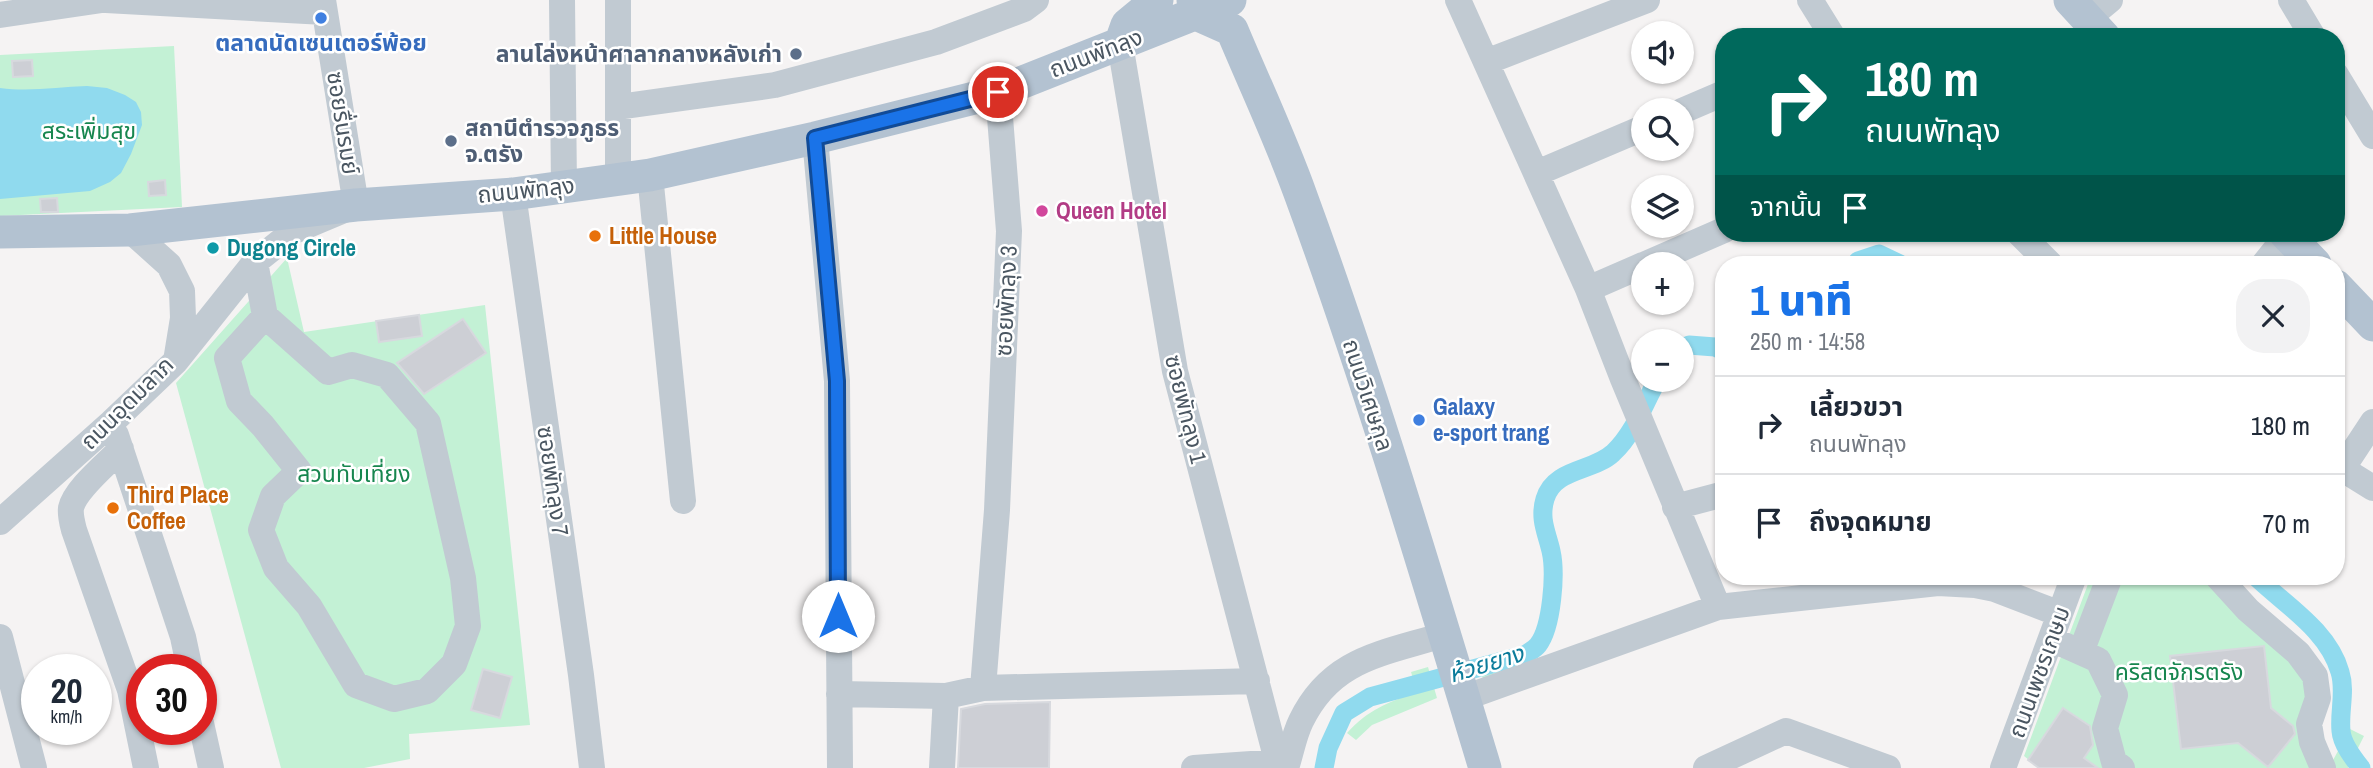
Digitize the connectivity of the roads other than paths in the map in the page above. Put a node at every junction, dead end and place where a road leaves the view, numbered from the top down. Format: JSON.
{"nodes":[{"id":1,"x":562,"y":0,"type":"edge"},
{"id":2,"x":618,"y":0,"type":"edge"},
{"id":3,"x":1036,"y":0,"type":"edge"},
{"id":4,"x":1157,"y":0,"type":"edge"},
{"id":5,"x":1245,"y":0,"type":"edge"},
{"id":6,"x":1458,"y":0,"type":"edge"},
{"id":7,"x":1647,"y":0,"type":"edge"},
{"id":8,"x":1810,"y":0,"type":"edge"},
{"id":9,"x":2291,"y":0,"type":"edge"},
{"id":10,"x":87,"y":1,"type":"edge"},
{"id":11,"x":324,"y":6,"type":"edge"},
{"id":12,"x":1194,"y":7,"type":"edge"},
{"id":13,"x":0,"y":15,"type":"edge"},
{"id":14,"x":1231,"y":15,"type":"edge"},
{"id":15,"x":1827,"y":28,"type":"edge"},
{"id":16,"x":2308,"y":28,"type":"edge"},
{"id":17,"x":1120,"y":44,"type":"junction"},
{"id":18,"x":1486,"y":62,"type":"junction"},
{"id":19,"x":2345,"y":90,"type":"edge"},
{"id":20,"x":998,"y":92,"type":"junction"},
{"id":21,"x":1715,"y":97,"type":"edge"},
{"id":22,"x":1694,"y":106,"type":"edge"},
{"id":23,"x":618,"y":107,"type":"junction"},
{"id":24,"x":1631,"y":133,"type":"edge"},
{"id":25,"x":2373,"y":136,"type":"edge"},
{"id":26,"x":815,"y":138,"type":"junction"},
{"id":27,"x":1537,"y":173,"type":"junction"},
{"id":28,"x":634,"y":177,"type":"junction"},
{"id":29,"x":564,"y":187,"type":"junction"},
{"id":30,"x":513,"y":194,"type":"junction"},
{"id":31,"x":356,"y":205,"type":"junction"},
{"id":32,"x":130,"y":230,"type":"junction"},
{"id":33,"x":0,"y":232,"type":"edge"},
{"id":34,"x":1715,"y":234,"type":"edge"},
{"id":35,"x":2028,"y":242,"type":"edge"},
{"id":36,"x":2294,"y":242,"type":"edge"},
{"id":37,"x":1674,"y":252,"type":"edge"},
{"id":38,"x":2042,"y":256,"type":"edge"},
{"id":39,"x":2307,"y":256,"type":"edge"},
{"id":40,"x":255,"y":262,"type":"junction"},
{"id":41,"x":1631,"y":271,"type":"edge"},
{"id":42,"x":1588,"y":289,"type":"junction"},
{"id":43,"x":2345,"y":295,"type":"edge"},
{"id":44,"x":265,"y":316,"type":"junction"},
{"id":45,"x":2373,"y":325,"type":"edge"},
{"id":46,"x":176,"y":361,"type":"junction"},
{"id":47,"x":2373,"y":422,"type":"edge"},
{"id":48,"x":111,"y":423,"type":"junction"},
{"id":49,"x":121,"y":449,"type":"junction"},
{"id":50,"x":2345,"y":459,"type":"edge"},
{"id":51,"x":2345,"y":471,"type":"edge"},
{"id":52,"x":2373,"y":488,"type":"edge"},
{"id":53,"x":1715,"y":496,"type":"edge"},
{"id":54,"x":683,"y":501,"type":"dead end"},
{"id":55,"x":1675,"y":507,"type":"junction"},
{"id":56,"x":0,"y":522,"type":"edge"},
{"id":57,"x":1920,"y":585,"type":"edge"},
{"id":58,"x":1957,"y":585,"type":"edge"},
{"id":59,"x":2071,"y":585,"type":"edge"},
{"id":60,"x":2107,"y":585,"type":"edge"},
{"id":61,"x":2225,"y":585,"type":"edge"},
{"id":62,"x":1718,"y":607,"type":"junction"},
{"id":63,"x":2060,"y":614,"type":"junction"},
{"id":64,"x":0,"y":637,"type":"edge"},
{"id":65,"x":2051,"y":639,"type":"junction"},
{"id":66,"x":1447,"y":640,"type":"junction"},
{"id":67,"x":2081,"y":652,"type":"junction"},
{"id":68,"x":187,"y":654,"type":"edge"},
{"id":69,"x":1257,"y":681,"type":"junction"},
{"id":70,"x":983,"y":688,"type":"junction"},
{"id":71,"x":839,"y":694,"type":"junction"},
{"id":72,"x":946,"y":696,"type":"junction"},
{"id":73,"x":1464,"y":698,"type":"junction"},
{"id":74,"x":206,"y":745,"type":"edge"},
{"id":75,"x":1281,"y":766,"type":"edge"},
{"id":76,"x":1211,"y":767,"type":"edge"},
{"id":77,"x":34,"y":768,"type":"edge"},
{"id":78,"x":146,"y":768,"type":"edge"},
{"id":79,"x":211,"y":768,"type":"edge"},
{"id":80,"x":592,"y":768,"type":"edge"},
{"id":81,"x":840,"y":768,"type":"edge"},
{"id":82,"x":942,"y":768,"type":"edge"},
{"id":83,"x":1485,"y":768,"type":"edge"},
{"id":84,"x":1706,"y":768,"type":"edge"},
{"id":85,"x":1888,"y":768,"type":"edge"},
{"id":86,"x":2003,"y":768,"type":"edge"},
{"id":87,"x":2122,"y":768,"type":"edge"},
{"id":88,"x":2323,"y":768,"type":"edge"}],
"edges":[{"from":1,"to":29,"type":"street"},
{"from":2,"to":23,"type":"street"},
{"from":3,"to":23,"type":"street"},
{"from":4,"to":17,"type":"main road"},
{"from":5,"to":14,"type":"main road"},
{"from":6,"to":18,"type":"street"},
{"from":7,"to":18,"type":"street"},
{"from":8,"to":15,"type":"street"},
{"from":9,"to":16,"type":"street"},
{"from":10,"to":11,"type":"street"},
{"from":10,"to":13,"type":"street"},
{"from":11,"to":31,"type":"street","name":"ซอยรื่นรมย์"},
{"from":12,"to":14,"type":"main road"},
{"from":12,"to":17,"type":"main road","name":"ถนนพัทลุง"},
{"from":14,"to":66,"type":"main road","name":"ถนนวิเศษกุล"},
{"from":17,"to":20,"type":"main road","name":"ถนนพัทลุง"},
{"from":17,"to":69,"type":"street","name":"ซอยพัทลุง 1"},
{"from":18,"to":27,"type":"street"},
{"from":19,"to":25,"type":"street"},
{"from":20,"to":26,"type":"main road","name":"ถนนพัทลุง"},
{"from":20,"to":70,"type":"street","name":"ซอยพัทลุง 3"},
{"from":21,"to":22,"type":"street"},
{"from":23,"to":28,"type":"street"},
{"from":24,"to":27,"type":"street"},
{"from":26,"to":28,"type":"main road","name":"ถนนพัทลุง"},
{"from":26,"to":71,"type":"street"},
{"from":27,"to":42,"type":"street"},
{"from":28,"to":29,"type":"main road","name":"ถนนพัทลุง"},
{"from":28,"to":54,"type":"street"},
{"from":29,"to":30,"type":"main road","name":"ถนนพัทลุง"},
{"from":30,"to":31,"type":"main road","name":"ถนนพัทลุง"},
{"from":30,"to":80,"type":"street","name":"ซอยพัทลุง 7"},
{"from":31,"to":32,"type":"main road","name":"ถนนพัทลุง"},
{"from":31,"to":40,"type":"street"},
{"from":32,"to":33,"type":"main road","name":"ถนนพัทลุง"},
{"from":32,"to":46,"type":"street","name":"ถนนอุดมลาภ"},
{"from":34,"to":37,"type":"street"},
{"from":35,"to":38,"type":"street"},
{"from":36,"to":39,"type":"main road"},
{"from":40,"to":44,"type":"street"},
{"from":40,"to":46,"type":"street"},
{"from":41,"to":42,"type":"street"},
{"from":42,"to":55,"type":"street"},
{"from":43,"to":45,"type":"main road"},
{"from":44,"to":44,"type":"street"},
{"from":46,"to":48,"type":"street","name":"ถนนอุดมลาภ"},
{"from":47,"to":50,"type":"street"},
{"from":48,"to":49,"type":"street"},
{"from":48,"to":56,"type":"street","name":"ถนนอุดมลาภ"},
{"from":49,"to":68,"type":"street"},
{"from":49,"to":78,"type":"street"},
{"from":51,"to":52,"type":"street"},
{"from":53,"to":55,"type":"street"},
{"from":55,"to":62,"type":"street"},
{"from":57,"to":62,"type":"street"},
{"from":58,"to":63,"type":"street"},
{"from":59,"to":63,"type":"street","name":"ถนนเพชรเกษม"},
{"from":60,"to":67,"type":"street"},
{"from":61,"to":88,"type":"street"},
{"from":62,"to":73,"type":"street"},
{"from":63,"to":65,"type":"street","name":"ถนนเพชรเกษม"},
{"from":64,"to":77,"type":"street"},
{"from":65,"to":67,"type":"street"},
{"from":65,"to":86,"type":"street","name":"ถนนเพชรเกษม"},
{"from":66,"to":73,"type":"main road","name":"ถนนวิเศษกุล"},
{"from":66,"to":75,"type":"street"},
{"from":67,"to":87,"type":"street"},
{"from":69,"to":70,"type":"street"},
{"from":69,"to":75,"type":"street","name":"ซอยพัทลุง 1"},
{"from":70,"to":72,"type":"street"},
{"from":71,"to":72,"type":"street"},
{"from":71,"to":81,"type":"street"},
{"from":72,"to":82,"type":"street"},
{"from":73,"to":83,"type":"main road","name":"ถนนวิเศษกุล"},
{"from":74,"to":79,"type":"street"},
{"from":75,"to":76,"type":"street"},
{"from":84,"to":85,"type":"street"}]}
